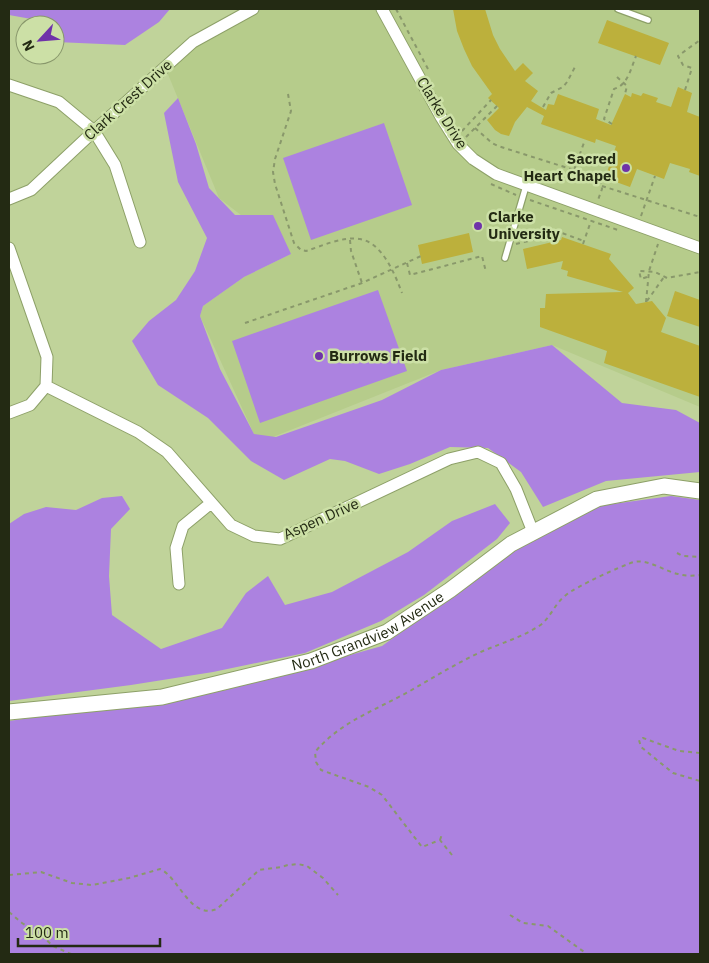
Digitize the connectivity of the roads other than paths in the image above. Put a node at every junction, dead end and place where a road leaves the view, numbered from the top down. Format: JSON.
{"nodes":[{"id":1,"x":254,"y":9,"type":"edge"},
{"id":2,"x":382,"y":9,"type":"edge"},
{"id":3,"x":618,"y":9,"type":"edge"},
{"id":4,"x":648,"y":20,"type":"dead end"},
{"id":5,"x":9,"y":85,"type":"edge"},
{"id":6,"x":94,"y":131,"type":"junction"},
{"id":7,"x":525,"y":191,"type":"junction"},
{"id":8,"x":9,"y":199,"type":"edge"},
{"id":9,"x":140,"y":242,"type":"dead end"},
{"id":10,"x":9,"y":248,"type":"edge"},
{"id":11,"x":700,"y":248,"type":"edge"},
{"id":12,"x":505,"y":258,"type":"dead end"},
{"id":13,"x":46,"y":386,"type":"junction"},
{"id":14,"x":9,"y":413,"type":"edge"},
{"id":15,"x":700,"y":491,"type":"edge"},
{"id":16,"x":211,"y":503,"type":"junction"},
{"id":17,"x":533,"y":532,"type":"junction"},
{"id":18,"x":179,"y":584,"type":"dead end"},
{"id":19,"x":9,"y":712,"type":"edge"}],
"edges":[{"from":1,"to":6,"type":"street","name":"Clark Crest Drive"},
{"from":2,"to":7,"type":"street","name":"Clarke Drive"},
{"from":3,"to":4,"type":"lane"},
{"from":5,"to":6,"type":"street"},
{"from":6,"to":8,"type":"street","name":"Clark Crest Drive"},
{"from":6,"to":9,"type":"street"},
{"from":7,"to":11,"type":"street","name":"Clarke Drive"},
{"from":7,"to":12,"type":"lane"},
{"from":10,"to":13,"type":"street"},
{"from":13,"to":14,"type":"street"},
{"from":13,"to":16,"type":"street","name":"Aspen Drive"},
{"from":15,"to":17,"type":"street","name":"North Grandview Avenue"},
{"from":16,"to":17,"type":"street","name":"Aspen Drive"},
{"from":16,"to":18,"type":"street"},
{"from":17,"to":19,"type":"street","name":"North Grandview Avenue"}]}
